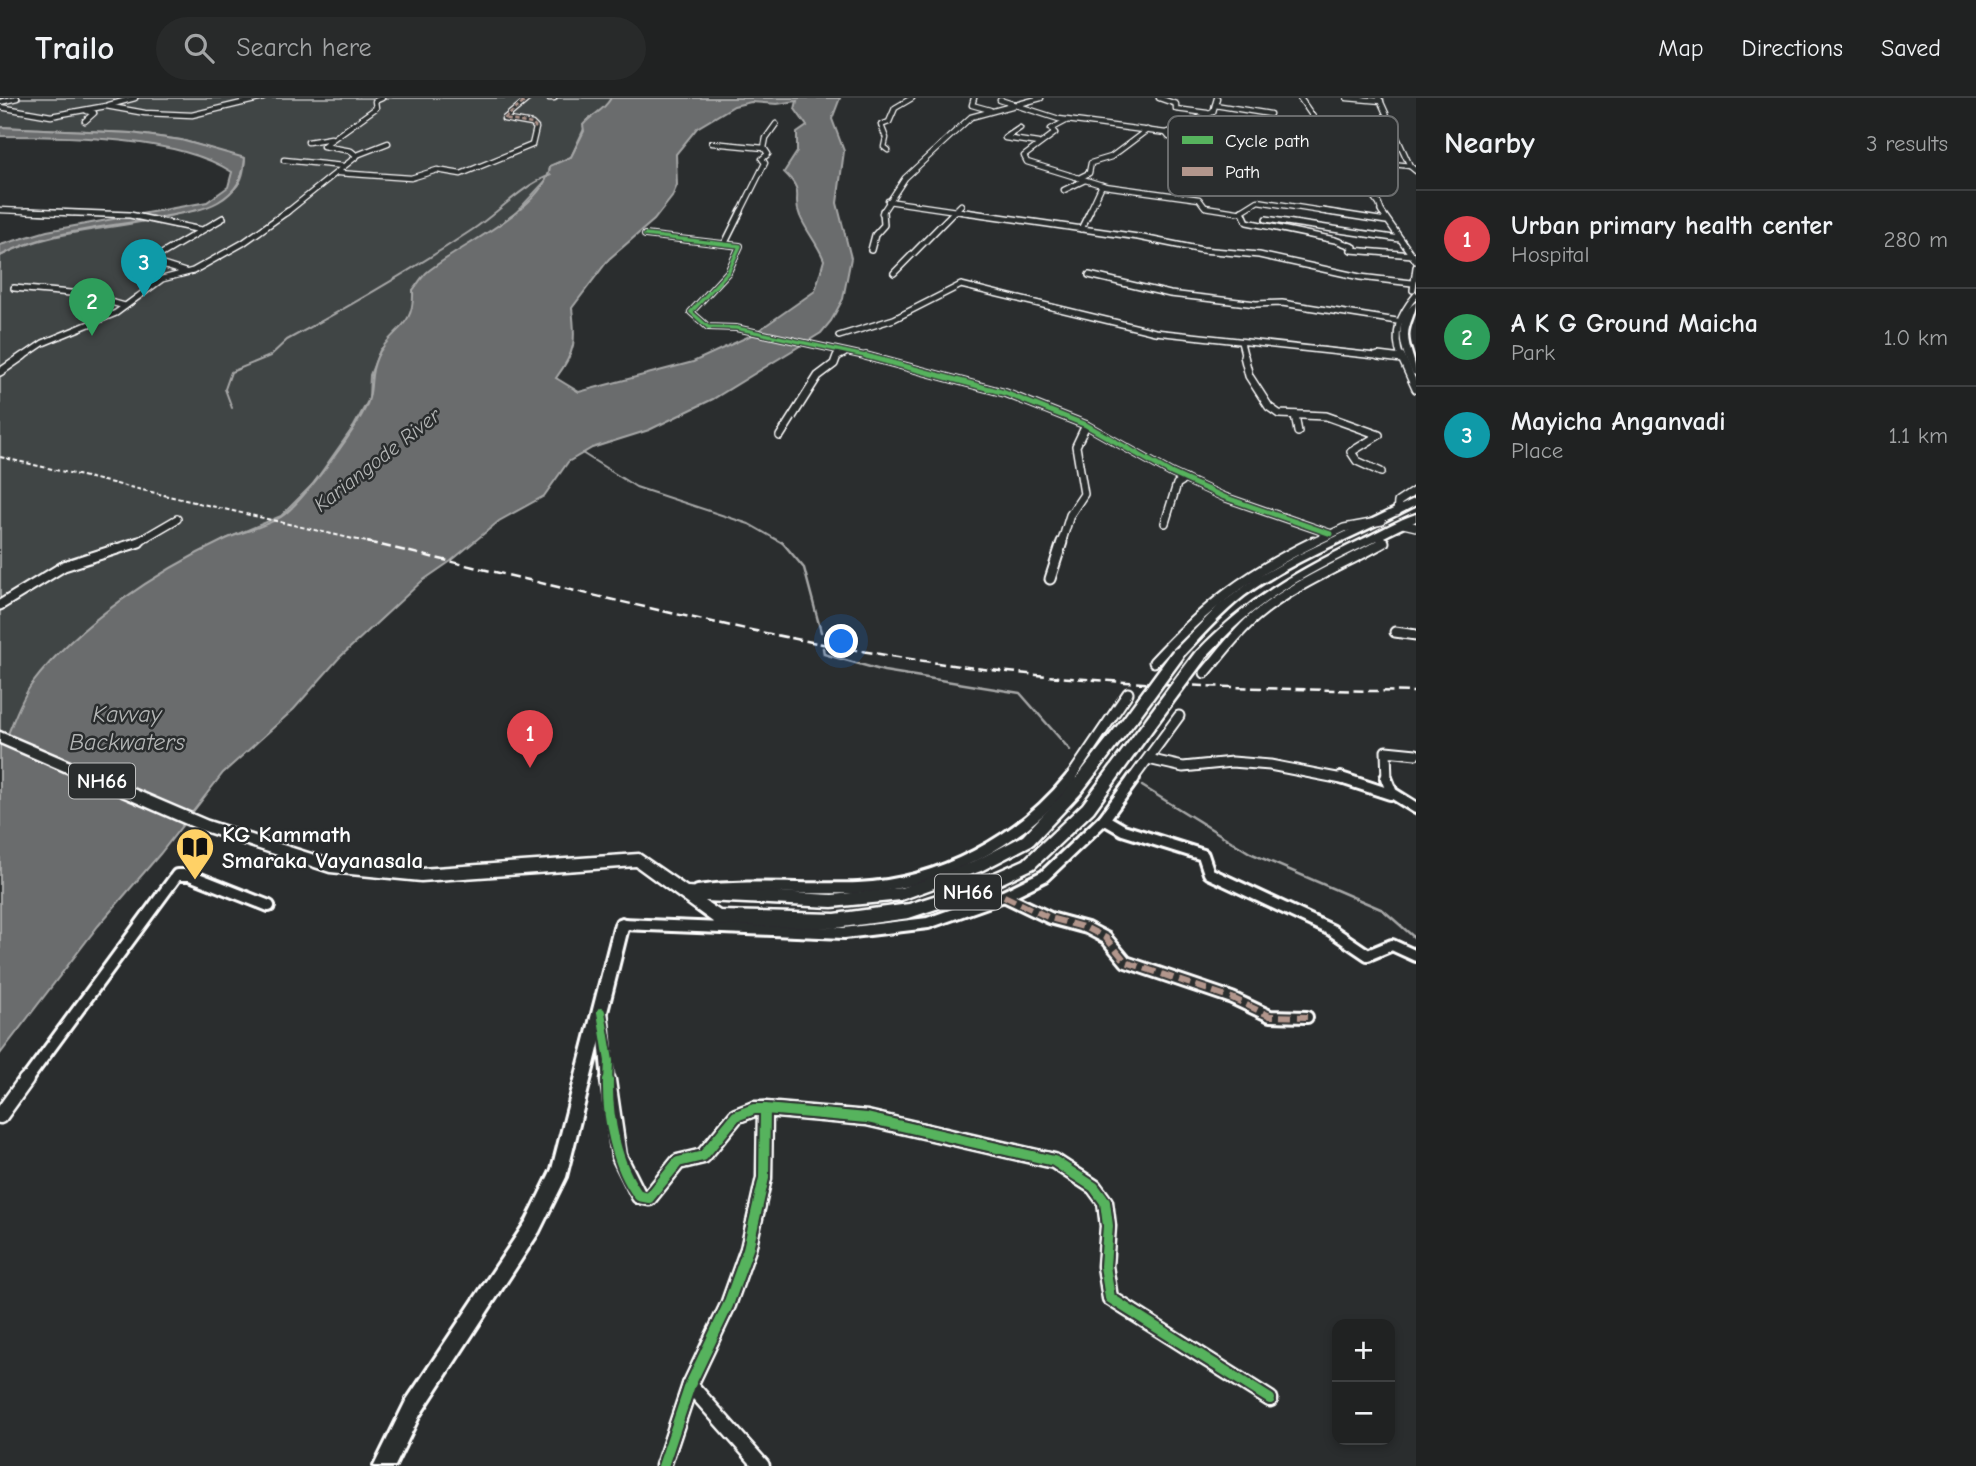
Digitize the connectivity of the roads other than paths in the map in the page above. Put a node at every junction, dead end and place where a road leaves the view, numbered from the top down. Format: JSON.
{"nodes":[{"id":1,"x":17,"y":98,"type":"edge"},
{"id":2,"x":135,"y":98,"type":"edge"},
{"id":3,"x":263,"y":98,"type":"edge"},
{"id":4,"x":382,"y":98,"type":"edge"},
{"id":5,"x":529,"y":98,"type":"edge"},
{"id":6,"x":912,"y":98,"type":"edge"},
{"id":7,"x":974,"y":98,"type":"edge"},
{"id":8,"x":1041,"y":98,"type":"edge"},
{"id":9,"x":1159,"y":98,"type":"edge"},
{"id":10,"x":1217,"y":98,"type":"edge"},
{"id":11,"x":1300,"y":98,"type":"edge"},
{"id":12,"x":1347,"y":98,"type":"edge"},
{"id":13,"x":1380,"y":99,"type":"edge"},
{"id":14,"x":1000,"y":100,"type":"dead end"},
{"id":15,"x":0,"y":104,"type":"edge"},
{"id":16,"x":1215,"y":105,"type":"junction"},
{"id":17,"x":106,"y":106,"type":"junction"},
{"id":18,"x":1015,"y":106,"type":"junction"},
{"id":19,"x":86,"y":110,"type":"junction"},
{"id":20,"x":990,"y":110,"type":"junction"},
{"id":21,"x":1207,"y":113,"type":"junction"},
{"id":22,"x":1270,"y":114,"type":"dead end"},
{"id":23,"x":1201,"y":116,"type":"edge"},
{"id":24,"x":1312,"y":116,"type":"edge"},
{"id":25,"x":1387,"y":116,"type":"edge"},
{"id":26,"x":85,"y":121,"type":"dead end"},
{"id":27,"x":1066,"y":121,"type":"junction"},
{"id":28,"x":776,"y":124,"type":"dead end"},
{"id":29,"x":1020,"y":128,"type":"dead end"},
{"id":30,"x":1147,"y":130,"type":"junction"},
{"id":31,"x":1166,"y":134,"type":"edge"},
{"id":32,"x":331,"y":138,"type":"junction"},
{"id":33,"x":1398,"y":141,"type":"edge"},
{"id":34,"x":308,"y":142,"type":"dead end"},
{"id":35,"x":712,"y":143,"type":"dead end"},
{"id":36,"x":388,"y":144,"type":"dead end"},
{"id":37,"x":1038,"y":144,"type":"junction"},
{"id":38,"x":764,"y":148,"type":"junction"},
{"id":39,"x":888,"y":150,"type":"dead end"},
{"id":40,"x":357,"y":155,"type":"junction"},
{"id":41,"x":284,"y":160,"type":"dead end"},
{"id":42,"x":1398,"y":165,"type":"edge"},
{"id":43,"x":343,"y":166,"type":"junction"},
{"id":44,"x":1409,"y":166,"type":"junction"},
{"id":45,"x":1416,"y":171,"type":"edge"},
{"id":46,"x":338,"y":173,"type":"junction"},
{"id":47,"x":461,"y":174,"type":"junction"},
{"id":48,"x":1083,"y":179,"type":"junction"},
{"id":49,"x":446,"y":181,"type":"dead end"},
{"id":50,"x":1102,"y":185,"type":"junction"},
{"id":51,"x":1064,"y":190,"type":"dead end"},
{"id":52,"x":1168,"y":193,"type":"edge"},
{"id":53,"x":1188,"y":196,"type":"edge"},
{"id":54,"x":1372,"y":196,"type":"edge"},
{"id":55,"x":888,"y":201,"type":"junction"},
{"id":56,"x":961,"y":205,"type":"dead end"},
{"id":57,"x":0,"y":210,"type":"edge"},
{"id":58,"x":953,"y":212,"type":"junction"},
{"id":59,"x":1244,"y":213,"type":"junction"},
{"id":60,"x":223,"y":218,"type":"dead end"},
{"id":61,"x":1386,"y":221,"type":"junction"},
{"id":62,"x":1081,"y":229,"type":"junction"},
{"id":63,"x":201,"y":230,"type":"junction"},
{"id":64,"x":645,"y":235,"type":"dead end"},
{"id":65,"x":1400,"y":239,"type":"junction"},
{"id":66,"x":726,"y":243,"type":"junction"},
{"id":67,"x":871,"y":250,"type":"dead end"},
{"id":68,"x":1413,"y":254,"type":"junction"},
{"id":69,"x":1312,"y":258,"type":"dead end"},
{"id":70,"x":1416,"y":261,"type":"edge"},
{"id":71,"x":1316,"y":265,"type":"junction"},
{"id":72,"x":1416,"y":267,"type":"edge"},
{"id":73,"x":187,"y":273,"type":"junction"},
{"id":74,"x":894,"y":273,"type":"dead end"},
{"id":75,"x":1089,"y":275,"type":"dead end"},
{"id":76,"x":1412,"y":283,"type":"junction"},
{"id":77,"x":13,"y":288,"type":"dead end"},
{"id":78,"x":1415,"y":299,"type":"edge"},
{"id":79,"x":125,"y":306,"type":"junction"},
{"id":80,"x":1397,"y":321,"type":"junction"},
{"id":81,"x":839,"y":336,"type":"dead end"},
{"id":82,"x":1241,"y":342,"type":"junction"},
{"id":83,"x":849,"y":354,"type":"junction"},
{"id":84,"x":1402,"y":359,"type":"junction"},
{"id":85,"x":0,"y":372,"type":"edge"},
{"id":86,"x":1416,"y":372,"type":"edge"},
{"id":87,"x":1416,"y":390,"type":"edge"},
{"id":88,"x":1295,"y":415,"type":"junction"},
{"id":89,"x":1086,"y":425,"type":"junction"},
{"id":90,"x":1298,"y":432,"type":"dead end"},
{"id":91,"x":780,"y":436,"type":"dead end"},
{"id":92,"x":1381,"y":472,"type":"dead end"},
{"id":93,"x":1185,"y":479,"type":"junction"},
{"id":94,"x":1416,"y":490,"type":"edge"},
{"id":95,"x":1416,"y":501,"type":"edge"},
{"id":96,"x":1397,"y":512,"type":"junction"},
{"id":97,"x":177,"y":519,"type":"dead end"},
{"id":98,"x":1382,"y":521,"type":"junction"},
{"id":99,"x":1412,"y":521,"type":"edge"},
{"id":100,"x":1165,"y":523,"type":"dead end"},
{"id":101,"x":1331,"y":534,"type":"junction"},
{"id":102,"x":1378,"y":536,"type":"junction"},
{"id":103,"x":1050,"y":579,"type":"dead end"},
{"id":104,"x":0,"y":605,"type":"edge"},
{"id":105,"x":1395,"y":632,"type":"dead end"},
{"id":106,"x":1416,"y":635,"type":"edge"},
{"id":107,"x":1154,"y":662,"type":"dead end"},
{"id":108,"x":1205,"y":673,"type":"dead end"},
{"id":109,"x":1128,"y":693,"type":"dead end"},
{"id":110,"x":1179,"y":716,"type":"dead end"},
{"id":111,"x":0,"y":737,"type":"edge"},
{"id":112,"x":1416,"y":754,"type":"edge"},
{"id":113,"x":1149,"y":759,"type":"junction"},
{"id":114,"x":1385,"y":790,"type":"junction"},
{"id":115,"x":1416,"y":808,"type":"edge"},
{"id":116,"x":1104,"y":819,"type":"junction"},
{"id":117,"x":682,"y":893,"type":"junction"},
{"id":118,"x":1004,"y":896,"type":"junction"},
{"id":119,"x":269,"y":905,"type":"dead end"},
{"id":120,"x":622,"y":924,"type":"joint"},
{"id":121,"x":1416,"y":956,"type":"edge"},
{"id":122,"x":601,"y":1012,"type":"junction"},
{"id":123,"x":1307,"y":1017,"type":"dead end"},
{"id":124,"x":765,"y":1110,"type":"junction"},
{"id":125,"x":0,"y":1116,"type":"edge"},
{"id":126,"x":690,"y":1385,"type":"junction"},
{"id":127,"x":1270,"y":1399,"type":"dead end"},
{"id":128,"x":384,"y":1466,"type":"edge"},
{"id":129,"x":663,"y":1466,"type":"edge"},
{"id":130,"x":762,"y":1466,"type":"edge"}],
"edges":[{"from":1,"to":15,"type":"street"},
{"from":2,"to":17,"type":"street"},
{"from":3,"to":17,"type":"street"},
{"from":4,"to":32,"type":"street"},
{"from":5,"to":47,"type":"street"},
{"from":6,"to":39,"type":"street"},
{"from":7,"to":20,"type":"street"},
{"from":8,"to":18,"type":"street"},
{"from":9,"to":21,"type":"street"},
{"from":10,"to":16,"type":"street"},
{"from":11,"to":24,"type":"street"},
{"from":12,"to":13,"type":"street"},
{"from":13,"to":25,"type":"street"},
{"from":14,"to":18,"type":"street"},
{"from":15,"to":19,"type":"street"},
{"from":16,"to":21,"type":"street"},
{"from":16,"to":22,"type":"street"},
{"from":17,"to":19,"type":"street"},
{"from":18,"to":20,"type":"street"},
{"from":18,"to":27,"type":"street"},
{"from":19,"to":26,"type":"street"},
{"from":20,"to":55,"type":"street"},
{"from":21,"to":23,"type":"street"},
{"from":27,"to":30,"type":"street"},
{"from":27,"to":37,"type":"street"},
{"from":28,"to":38,"type":"street"},
{"from":29,"to":37,"type":"street"},
{"from":30,"to":31,"type":"street"},
{"from":30,"to":48,"type":"street"},
{"from":32,"to":34,"type":"street"},
{"from":32,"to":40,"type":"street"},
{"from":33,"to":44,"type":"street"},
{"from":35,"to":38,"type":"street"},
{"from":36,"to":40,"type":"street"},
{"from":37,"to":48,"type":"street"},
{"from":38,"to":66,"type":"street"},
{"from":40,"to":43,"type":"street"},
{"from":41,"to":43,"type":"street"},
{"from":42,"to":44,"type":"street"},
{"from":43,"to":46,"type":"street"},
{"from":44,"to":45,"type":"street"},
{"from":46,"to":47,"type":"street"},
{"from":46,"to":73,"type":"street"},
{"from":47,"to":49,"type":"street"},
{"from":48,"to":50,"type":"street"},
{"from":48,"to":51,"type":"street"},
{"from":50,"to":52,"type":"street"},
{"from":50,"to":62,"type":"street"},
{"from":53,"to":59,"type":"street"},
{"from":54,"to":61,"type":"street"},
{"from":55,"to":58,"type":"street"},
{"from":55,"to":67,"type":"street"},
{"from":56,"to":58,"type":"street"},
{"from":57,"to":63,"type":"street"},
{"from":58,"to":62,"type":"street"},
{"from":58,"to":74,"type":"street"},
{"from":59,"to":61,"type":"street"},
{"from":59,"to":65,"type":"street"},
{"from":59,"to":68,"type":"street"},
{"from":60,"to":63,"type":"street"},
{"from":61,"to":65,"type":"street"},
{"from":62,"to":71,"type":"street"},
{"from":63,"to":73,"type":"street"},
{"from":64,"to":66,"type":"street"},
{"from":65,"to":68,"type":"street"},
{"from":66,"to":83,"type":"street"},
{"from":68,"to":70,"type":"street"},
{"from":69,"to":71,"type":"street"},
{"from":71,"to":76,"type":"street"},
{"from":72,"to":76,"type":"street"},
{"from":73,"to":79,"type":"street"},
{"from":75,"to":80,"type":"street"},
{"from":76,"to":78,"type":"street"},
{"from":77,"to":79,"type":"street"},
{"from":78,"to":80,"type":"street"},
{"from":78,"to":86,"type":"highway"},
{"from":79,"to":85,"type":"street"},
{"from":80,"to":84,"type":"street"},
{"from":81,"to":82,"type":"street"},
{"from":82,"to":84,"type":"street"},
{"from":82,"to":88,"type":"street"},
{"from":83,"to":89,"type":"street"},
{"from":83,"to":91,"type":"street"},
{"from":84,"to":87,"type":"street"},
{"from":88,"to":90,"type":"street"},
{"from":88,"to":92,"type":"street"},
{"from":89,"to":93,"type":"street"},
{"from":89,"to":103,"type":"street"},
{"from":93,"to":100,"type":"street"},
{"from":93,"to":101,"type":"street"},
{"from":94,"to":96,"type":"street"},
{"from":95,"to":96,"type":"highway","number":"NH66"},
{"from":96,"to":98,"type":"highway","number":"NH66"},
{"from":97,"to":104,"type":"street"},
{"from":98,"to":101,"type":"street"},
{"from":98,"to":102,"type":"highway"},
{"from":98,"to":117,"type":"highway","number":"NH66","bridge":true},
{"from":99,"to":102,"type":"highway","number":"NH66"},
{"from":101,"to":107,"type":"street"},
{"from":102,"to":108,"type":"street"},
{"from":102,"to":117,"type":"highway","number":"NH66","bridge":true},
{"from":105,"to":106,"type":"street"},
{"from":109,"to":117,"type":"street"},
{"from":110,"to":113,"type":"street"},
{"from":111,"to":117,"type":"highway","number":"NH66"},
{"from":112,"to":114,"type":"street"},
{"from":113,"to":114,"type":"street"},
{"from":113,"to":116,"type":"street"},
{"from":114,"to":115,"type":"street"},
{"from":116,"to":118,"type":"street"},
{"from":116,"to":121,"type":"street"},
{"from":118,"to":120,"type":"street"},
{"from":118,"to":123,"type":"street"},
{"from":119,"to":125,"type":"street"},
{"from":120,"to":122,"type":"main road"},
{"from":122,"to":124,"type":"street"},
{"from":122,"to":128,"type":"main road"},
{"from":124,"to":126,"type":"street"},
{"from":124,"to":127,"type":"street"},
{"from":126,"to":129,"type":"street"},
{"from":126,"to":130,"type":"street"}]}
